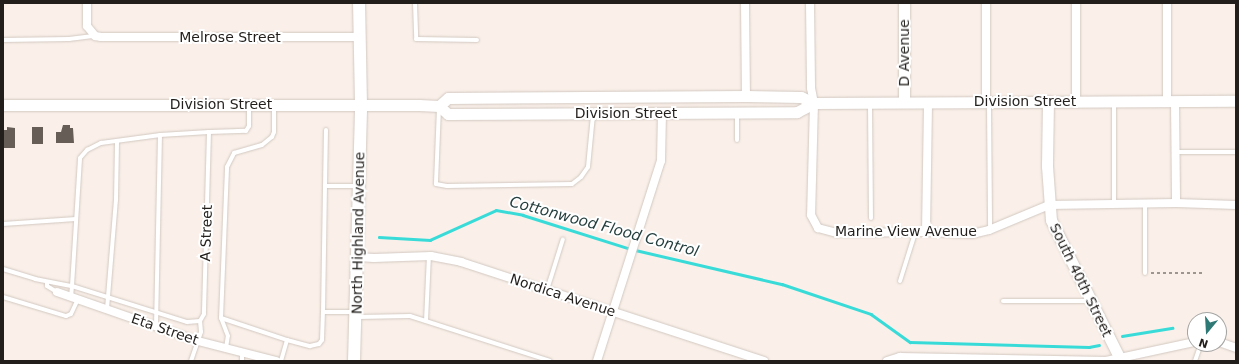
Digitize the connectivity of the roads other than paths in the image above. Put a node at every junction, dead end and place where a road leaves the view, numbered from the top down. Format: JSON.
{"nodes":[{"id":1,"x":87,"y":3,"type":"edge"},
{"id":2,"x":359,"y":3,"type":"edge"},
{"id":3,"x":415,"y":3,"type":"edge"},
{"id":4,"x":745,"y":3,"type":"edge"},
{"id":5,"x":810,"y":3,"type":"edge"},
{"id":6,"x":904,"y":3,"type":"edge"},
{"id":7,"x":986,"y":3,"type":"edge"},
{"id":8,"x":1076,"y":3,"type":"edge"},
{"id":9,"x":1167,"y":3,"type":"edge"},
{"id":10,"x":98,"y":37,"type":"junction"},
{"id":11,"x":359,"y":37,"type":"junction"},
{"id":12,"x":3,"y":40,"type":"edge"},
{"id":13,"x":477,"y":40,"type":"dead end"},
{"id":14,"x":746,"y":96,"type":"junction"},
{"id":15,"x":988,"y":101,"type":"junction"},
{"id":16,"x":1048,"y":101,"type":"junction"},
{"id":17,"x":1076,"y":101,"type":"junction"},
{"id":18,"x":1114,"y":101,"type":"junction"},
{"id":19,"x":1171,"y":101,"type":"junction"},
{"id":20,"x":1236,"y":101,"type":"edge"},
{"id":21,"x":870,"y":102,"type":"junction"},
{"id":22,"x":904,"y":102,"type":"junction"},
{"id":23,"x":928,"y":102,"type":"junction"},
{"id":24,"x":814,"y":103,"type":"junction"},
{"id":25,"x":249,"y":104,"type":"junction"},
{"id":26,"x":274,"y":104,"type":"junction"},
{"id":27,"x":3,"y":105,"type":"edge"},
{"id":28,"x":361,"y":105,"type":"junction"},
{"id":29,"x":439,"y":106,"type":"junction"},
{"id":30,"x":738,"y":112,"type":"junction"},
{"id":31,"x":594,"y":113,"type":"junction"},
{"id":32,"x":662,"y":113,"type":"junction"},
{"id":33,"x":326,"y":130,"type":"dead end"},
{"id":34,"x":209,"y":132,"type":"junction"},
{"id":35,"x":160,"y":135,"type":"junction"},
{"id":36,"x":737,"y":140,"type":"dead end"},
{"id":37,"x":117,"y":141,"type":"junction"},
{"id":38,"x":1175,"y":152,"type":"junction"},
{"id":39,"x":1236,"y":152,"type":"edge"},
{"id":40,"x":325,"y":186,"type":"junction"},
{"id":41,"x":359,"y":186,"type":"junction"},
{"id":42,"x":1176,"y":203,"type":"junction"},
{"id":43,"x":1145,"y":204,"type":"junction"},
{"id":44,"x":1049,"y":205,"type":"junction"},
{"id":45,"x":1114,"y":205,"type":"junction"},
{"id":46,"x":1236,"y":205,"type":"edge"},
{"id":47,"x":871,"y":218,"type":"dead end"},
{"id":48,"x":76,"y":219,"type":"junction"},
{"id":49,"x":3,"y":224,"type":"edge"},
{"id":50,"x":990,"y":230,"type":"junction"},
{"id":51,"x":915,"y":232,"type":"junction"},
{"id":52,"x":926,"y":232,"type":"junction"},
{"id":53,"x":563,"y":239,"type":"dead end"},
{"id":54,"x":429,"y":256,"type":"junction"},
{"id":55,"x":357,"y":257,"type":"junction"},
{"id":56,"x":3,"y":269,"type":"edge"},
{"id":57,"x":1146,"y":273,"type":"road end"},
{"id":58,"x":900,"y":281,"type":"dead end"},
{"id":59,"x":47,"y":282,"type":"junction"},
{"id":60,"x":72,"y":286,"type":"junction"},
{"id":61,"x":547,"y":290,"type":"junction"},
{"id":62,"x":57,"y":292,"type":"joint"},
{"id":63,"x":3,"y":297,"type":"edge"},
{"id":64,"x":74,"y":298,"type":"junction"},
{"id":65,"x":108,"y":298,"type":"junction"},
{"id":66,"x":1003,"y":301,"type":"dead end"},
{"id":67,"x":1090,"y":301,"type":"junction"},
{"id":68,"x":107,"y":310,"type":"junction"},
{"id":69,"x":613,"y":311,"type":"junction"},
{"id":70,"x":323,"y":312,"type":"junction"},
{"id":71,"x":156,"y":313,"type":"junction"},
{"id":72,"x":355,"y":314,"type":"junction"},
{"id":73,"x":221,"y":318,"type":"junction"},
{"id":74,"x":200,"y":320,"type":"junction"},
{"id":75,"x":426,"y":320,"type":"junction"},
{"id":76,"x":156,"y":326,"type":"junction"},
{"id":77,"x":287,"y":340,"type":"junction"},
{"id":78,"x":198,"y":341,"type":"junction"},
{"id":79,"x":1187,"y":344,"type":"edge"},
{"id":80,"x":226,"y":348,"type":"junction"},
{"id":81,"x":242,"y":357,"type":"edge"},
{"id":82,"x":887,"y":360,"type":"edge"},
{"id":83,"x":1121,"y":360,"type":"edge"},
{"id":84,"x":191,"y":361,"type":"edge"},
{"id":85,"x":276,"y":361,"type":"edge"},
{"id":86,"x":281,"y":361,"type":"edge"},
{"id":87,"x":354,"y":361,"type":"edge"},
{"id":88,"x":550,"y":361,"type":"edge"},
{"id":89,"x":597,"y":361,"type":"edge"},
{"id":90,"x":764,"y":361,"type":"edge"},
{"id":91,"x":1060,"y":361,"type":"edge"}],
"edges":[{"from":1,"to":10,"type":"street"},
{"from":2,"to":11,"type":"main road","name":"North Highland Avenue"},
{"from":3,"to":13,"type":"lane"},
{"from":4,"to":14,"type":"street"},
{"from":5,"to":24,"type":"street","name":"Marine View Avenue"},
{"from":6,"to":22,"type":"main road","name":"D Avenue"},
{"from":7,"to":15,"type":"street"},
{"from":8,"to":17,"type":"street"},
{"from":9,"to":19,"type":"street"},
{"from":10,"to":11,"type":"street","name":"Melrose Street"},
{"from":10,"to":12,"type":"lane"},
{"from":11,"to":28,"type":"main road","name":"North Highland Avenue"},
{"from":14,"to":24,"type":"main road","name":"Division Street"},
{"from":14,"to":29,"type":"main road","name":"Division Street"},
{"from":15,"to":16,"type":"main road","name":"Division Street"},
{"from":15,"to":23,"type":"main road","name":"Division Street"},
{"from":15,"to":50,"type":"lane"},
{"from":16,"to":17,"type":"main road","name":"Division Street"},
{"from":16,"to":44,"type":"main road","name":"South 40th Street"},
{"from":17,"to":18,"type":"main road","name":"Division Street"},
{"from":18,"to":19,"type":"main road","name":"Division Street"},
{"from":18,"to":45,"type":"lane"},
{"from":19,"to":20,"type":"main road","name":"Division Street"},
{"from":19,"to":38,"type":"street"},
{"from":21,"to":22,"type":"main road","name":"Division Street"},
{"from":21,"to":24,"type":"main road","name":"Division Street"},
{"from":21,"to":47,"type":"lane"},
{"from":22,"to":23,"type":"main road","name":"Division Street"},
{"from":23,"to":52,"type":"street"},
{"from":24,"to":30,"type":"main road","name":"Division Street"},
{"from":24,"to":51,"type":"street","name":"Marine View Avenue"},
{"from":25,"to":26,"type":"main road","name":"Division Street"},
{"from":25,"to":27,"type":"main road","name":"Division Street"},
{"from":25,"to":34,"type":"lane"},
{"from":26,"to":28,"type":"main road","name":"Division Street"},
{"from":26,"to":73,"type":"lane"},
{"from":28,"to":29,"type":"main road","name":"Division Street"},
{"from":28,"to":41,"type":"main road","name":"North Highland Avenue"},
{"from":29,"to":31,"type":"main road","name":"Division Street"},
{"from":29,"to":31,"type":"lane"},
{"from":30,"to":32,"type":"main road","name":"Division Street"},
{"from":30,"to":36,"type":"lane"},
{"from":31,"to":32,"type":"main road","name":"Division Street"},
{"from":32,"to":69,"type":"street"},
{"from":33,"to":40,"type":"lane"},
{"from":34,"to":35,"type":"lane"},
{"from":34,"to":74,"type":"lane","name":"A Street"},
{"from":35,"to":37,"type":"lane"},
{"from":35,"to":71,"type":"lane"},
{"from":37,"to":48,"type":"lane"},
{"from":37,"to":65,"type":"lane"},
{"from":38,"to":39,"type":"lane"},
{"from":38,"to":42,"type":"street"},
{"from":40,"to":41,"type":"lane"},
{"from":40,"to":70,"type":"lane"},
{"from":41,"to":55,"type":"main road","name":"North Highland Avenue"},
{"from":42,"to":43,"type":"street","name":"Marine View Avenue"},
{"from":42,"to":46,"type":"street","name":"Marine View Avenue"},
{"from":43,"to":45,"type":"street","name":"Marine View Avenue"},
{"from":43,"to":57,"type":"lane"},
{"from":44,"to":45,"type":"street","name":"Marine View Avenue"},
{"from":44,"to":50,"type":"street","name":"Marine View Avenue"},
{"from":44,"to":67,"type":"main road","name":"South 40th Street"},
{"from":48,"to":49,"type":"lane"},
{"from":48,"to":60,"type":"lane"},
{"from":50,"to":52,"type":"street","name":"Marine View Avenue"},
{"from":51,"to":52,"type":"street","name":"Marine View Avenue"},
{"from":51,"to":58,"type":"lane"},
{"from":53,"to":61,"type":"lane"},
{"from":54,"to":55,"type":"street","name":"Nordica Avenue"},
{"from":54,"to":61,"type":"street","name":"Nordica Avenue"},
{"from":54,"to":75,"type":"lane"},
{"from":55,"to":72,"type":"main road","name":"North Highland Avenue"},
{"from":56,"to":59,"type":"lane"},
{"from":59,"to":60,"type":"lane"},
{"from":59,"to":62,"type":"lane"},
{"from":60,"to":64,"type":"lane"},
{"from":60,"to":65,"type":"lane"},
{"from":61,"to":69,"type":"street","name":"Nordica Avenue"},
{"from":62,"to":64,"type":"street","name":"Eta Street"},
{"from":63,"to":64,"type":"lane"},
{"from":64,"to":68,"type":"street","name":"Eta Street"},
{"from":65,"to":68,"type":"lane"},
{"from":65,"to":71,"type":"lane"},
{"from":66,"to":67,"type":"lane"},
{"from":67,"to":83,"type":"main road","name":"South 40th Street"},
{"from":68,"to":76,"type":"street","name":"Eta Street"},
{"from":69,"to":89,"type":"street"},
{"from":69,"to":90,"type":"street","name":"Nordica Avenue"},
{"from":70,"to":72,"type":"lane"},
{"from":70,"to":77,"type":"lane"},
{"from":71,"to":74,"type":"lane"},
{"from":71,"to":76,"type":"lane"},
{"from":72,"to":75,"type":"lane"},
{"from":72,"to":87,"type":"main road","name":"North Highland Avenue"},
{"from":73,"to":77,"type":"lane"},
{"from":73,"to":80,"type":"lane"},
{"from":74,"to":78,"type":"lane","name":"A Street"},
{"from":75,"to":88,"type":"lane"},
{"from":76,"to":78,"type":"street","name":"Eta Street"},
{"from":77,"to":86,"type":"lane"},
{"from":78,"to":80,"type":"street","name":"Eta Street"},
{"from":78,"to":84,"type":"lane","name":"A Street"},
{"from":79,"to":83,"type":"street"},
{"from":80,"to":81,"type":"street","name":"Eta Street"},
{"from":81,"to":85,"type":"street","name":"Eta Street"},
{"from":82,"to":91,"type":"street"},
{"from":83,"to":91,"type":"street"}]}
